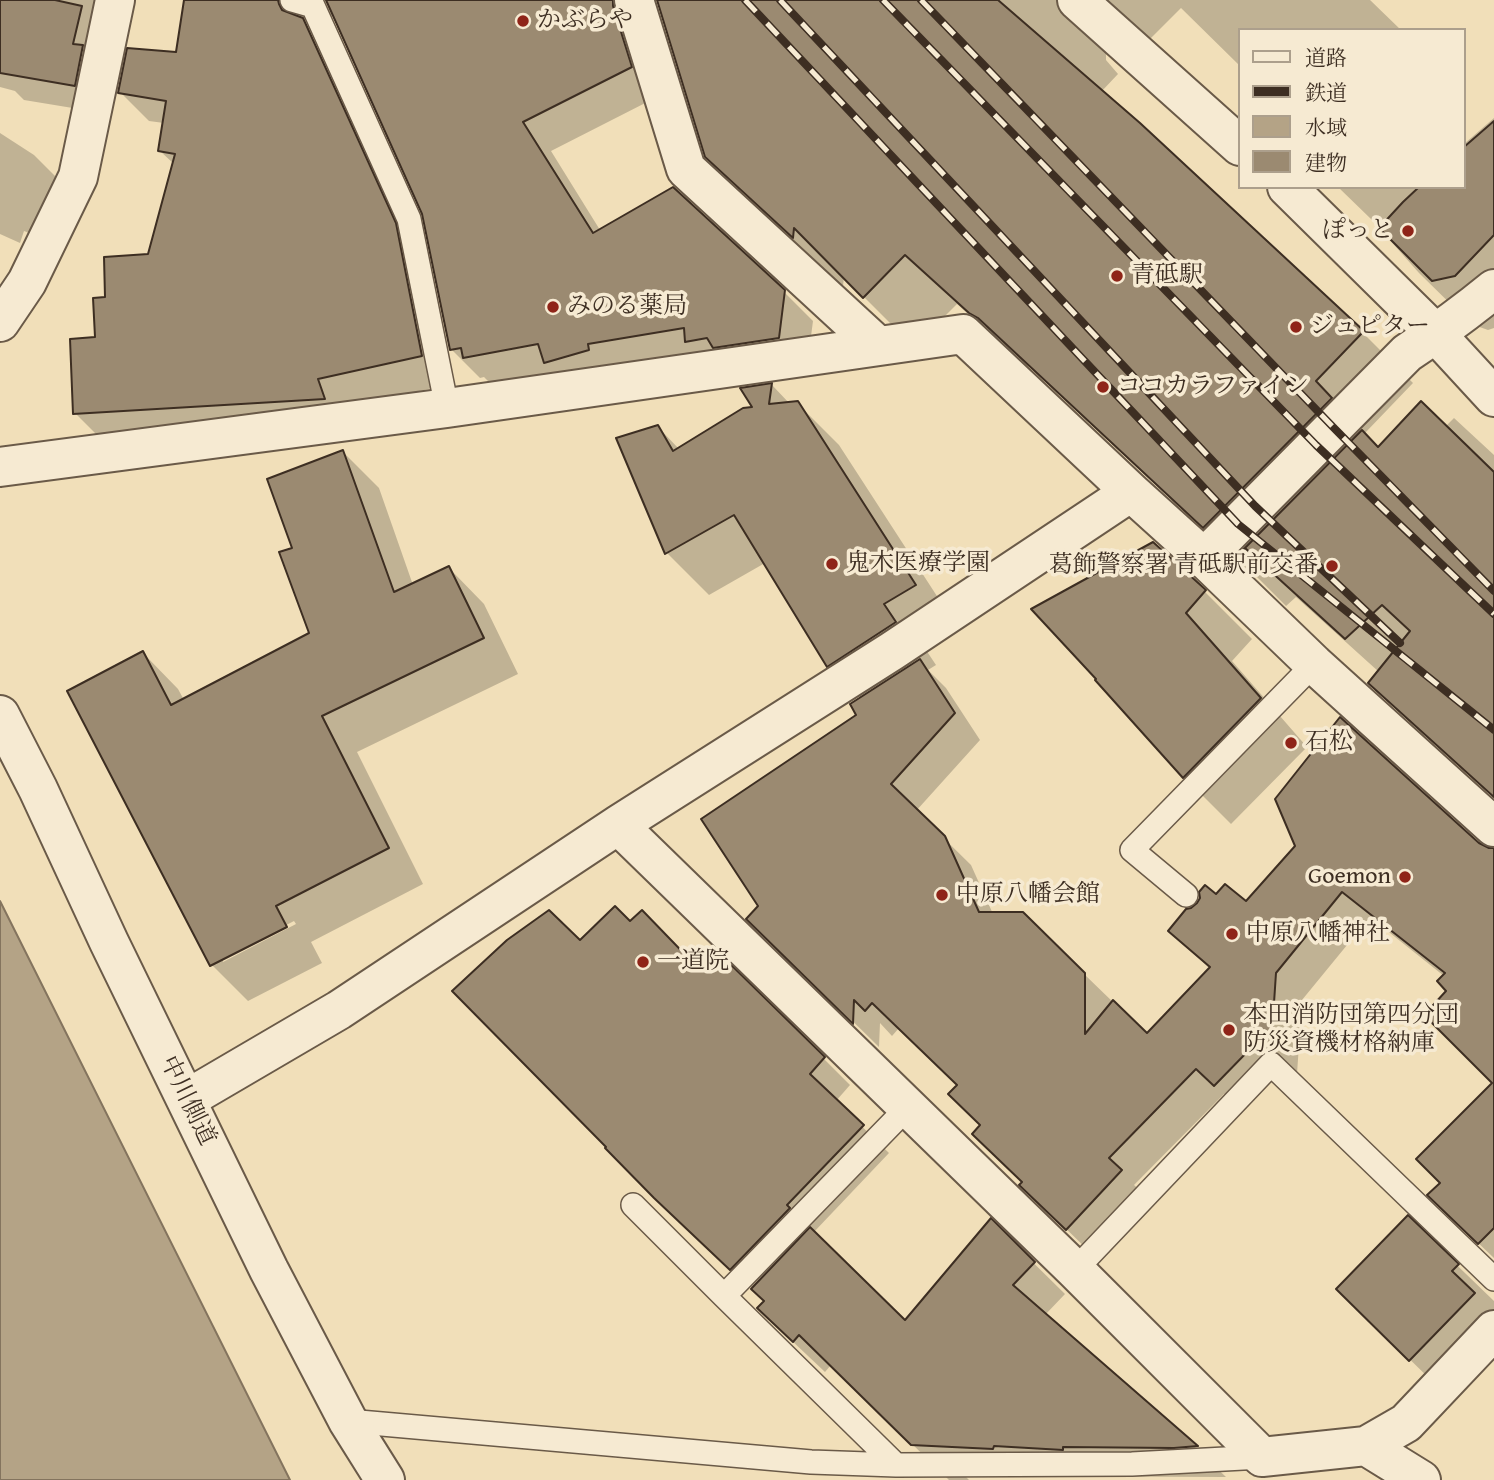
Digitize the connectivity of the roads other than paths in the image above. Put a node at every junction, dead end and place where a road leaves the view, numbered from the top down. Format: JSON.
{"nodes":[{"id":1,"x":115,"y":0,"type":"edge"},
{"id":2,"x":292,"y":0,"type":"edge"},
{"id":3,"x":634,"y":0,"type":"edge"},
{"id":4,"x":1077,"y":0,"type":"edge"},
{"id":5,"x":1238,"y":143,"type":"edge"},
{"id":6,"x":1289,"y":189,"type":"edge"},
{"id":7,"x":1494,"y":289,"type":"edge"},
{"id":8,"x":0,"y":323,"type":"edge"},
{"id":9,"x":1436,"y":334,"type":"junction"},
{"id":10,"x":878,"y":346,"type":"junction"},
{"id":11,"x":1494,"y":397,"type":"edge"},
{"id":12,"x":447,"y":408,"type":"junction"},
{"id":13,"x":0,"y":467,"type":"edge"},
{"id":14,"x":1131,"y":492,"type":"junction"},
{"id":15,"x":1204,"y":558,"type":"junction"},
{"id":16,"x":1314,"y":664,"type":"junction"},
{"id":17,"x":0,"y":715,"type":"edge"},
{"id":18,"x":618,"y":825,"type":"junction"},
{"id":19,"x":1494,"y":827,"type":"edge"},
{"id":20,"x":1186,"y":895,"type":"dead end"},
{"id":21,"x":187,"y":1099,"type":"junction"},
{"id":22,"x":907,"y":1108,"type":"junction"},
{"id":23,"x":633,"y":1205,"type":"dead end"},
{"id":24,"x":1075,"y":1270,"type":"junction"},
{"id":25,"x":1494,"y":1279,"type":"edge"},
{"id":26,"x":724,"y":1296,"type":"junction"},
{"id":27,"x":1494,"y":1330,"type":"edge"},
{"id":28,"x":348,"y":1421,"type":"junction"},
{"id":29,"x":1366,"y":1446,"type":"junction"},
{"id":30,"x":1262,"y":1457,"type":"junction"},
{"id":31,"x":896,"y":1465,"type":"junction"},
{"id":32,"x":1129,"y":1472,"type":"edge"},
{"id":33,"x":385,"y":1480,"type":"edge"},
{"id":34,"x":1421,"y":1480,"type":"edge"}],
"edges":[{"from":1,"to":8,"type":"street"},
{"from":2,"to":12,"type":"lane"},
{"from":3,"to":10,"type":"street"},
{"from":4,"to":5,"type":"street"},
{"from":6,"to":9,"type":"street"},
{"from":7,"to":9,"type":"street"},
{"from":9,"to":11,"type":"street"},
{"from":9,"to":15,"type":"street"},
{"from":10,"to":12,"type":"street"},
{"from":10,"to":14,"type":"street"},
{"from":12,"to":13,"type":"street"},
{"from":14,"to":15,"type":"street"},
{"from":14,"to":18,"type":"street"},
{"from":15,"to":16,"type":"street"},
{"from":16,"to":19,"type":"street"},
{"from":16,"to":20,"type":"lane"},
{"from":17,"to":21,"type":"street","name":"中川側道"},
{"from":18,"to":21,"type":"street"},
{"from":18,"to":22,"type":"street"},
{"from":21,"to":28,"type":"street","name":"中川側道"},
{"from":22,"to":24,"type":"street"},
{"from":22,"to":26,"type":"lane"},
{"from":23,"to":26,"type":"lane"},
{"from":24,"to":25,"type":"lane"},
{"from":24,"to":30,"type":"street"},
{"from":26,"to":31,"type":"lane"},
{"from":27,"to":29,"type":"street"},
{"from":28,"to":31,"type":"lane"},
{"from":28,"to":33,"type":"street","name":"中川側道"},
{"from":29,"to":30,"type":"street"},
{"from":29,"to":34,"type":"street"},
{"from":30,"to":32,"type":"lane"},
{"from":31,"to":32,"type":"lane"}]}
